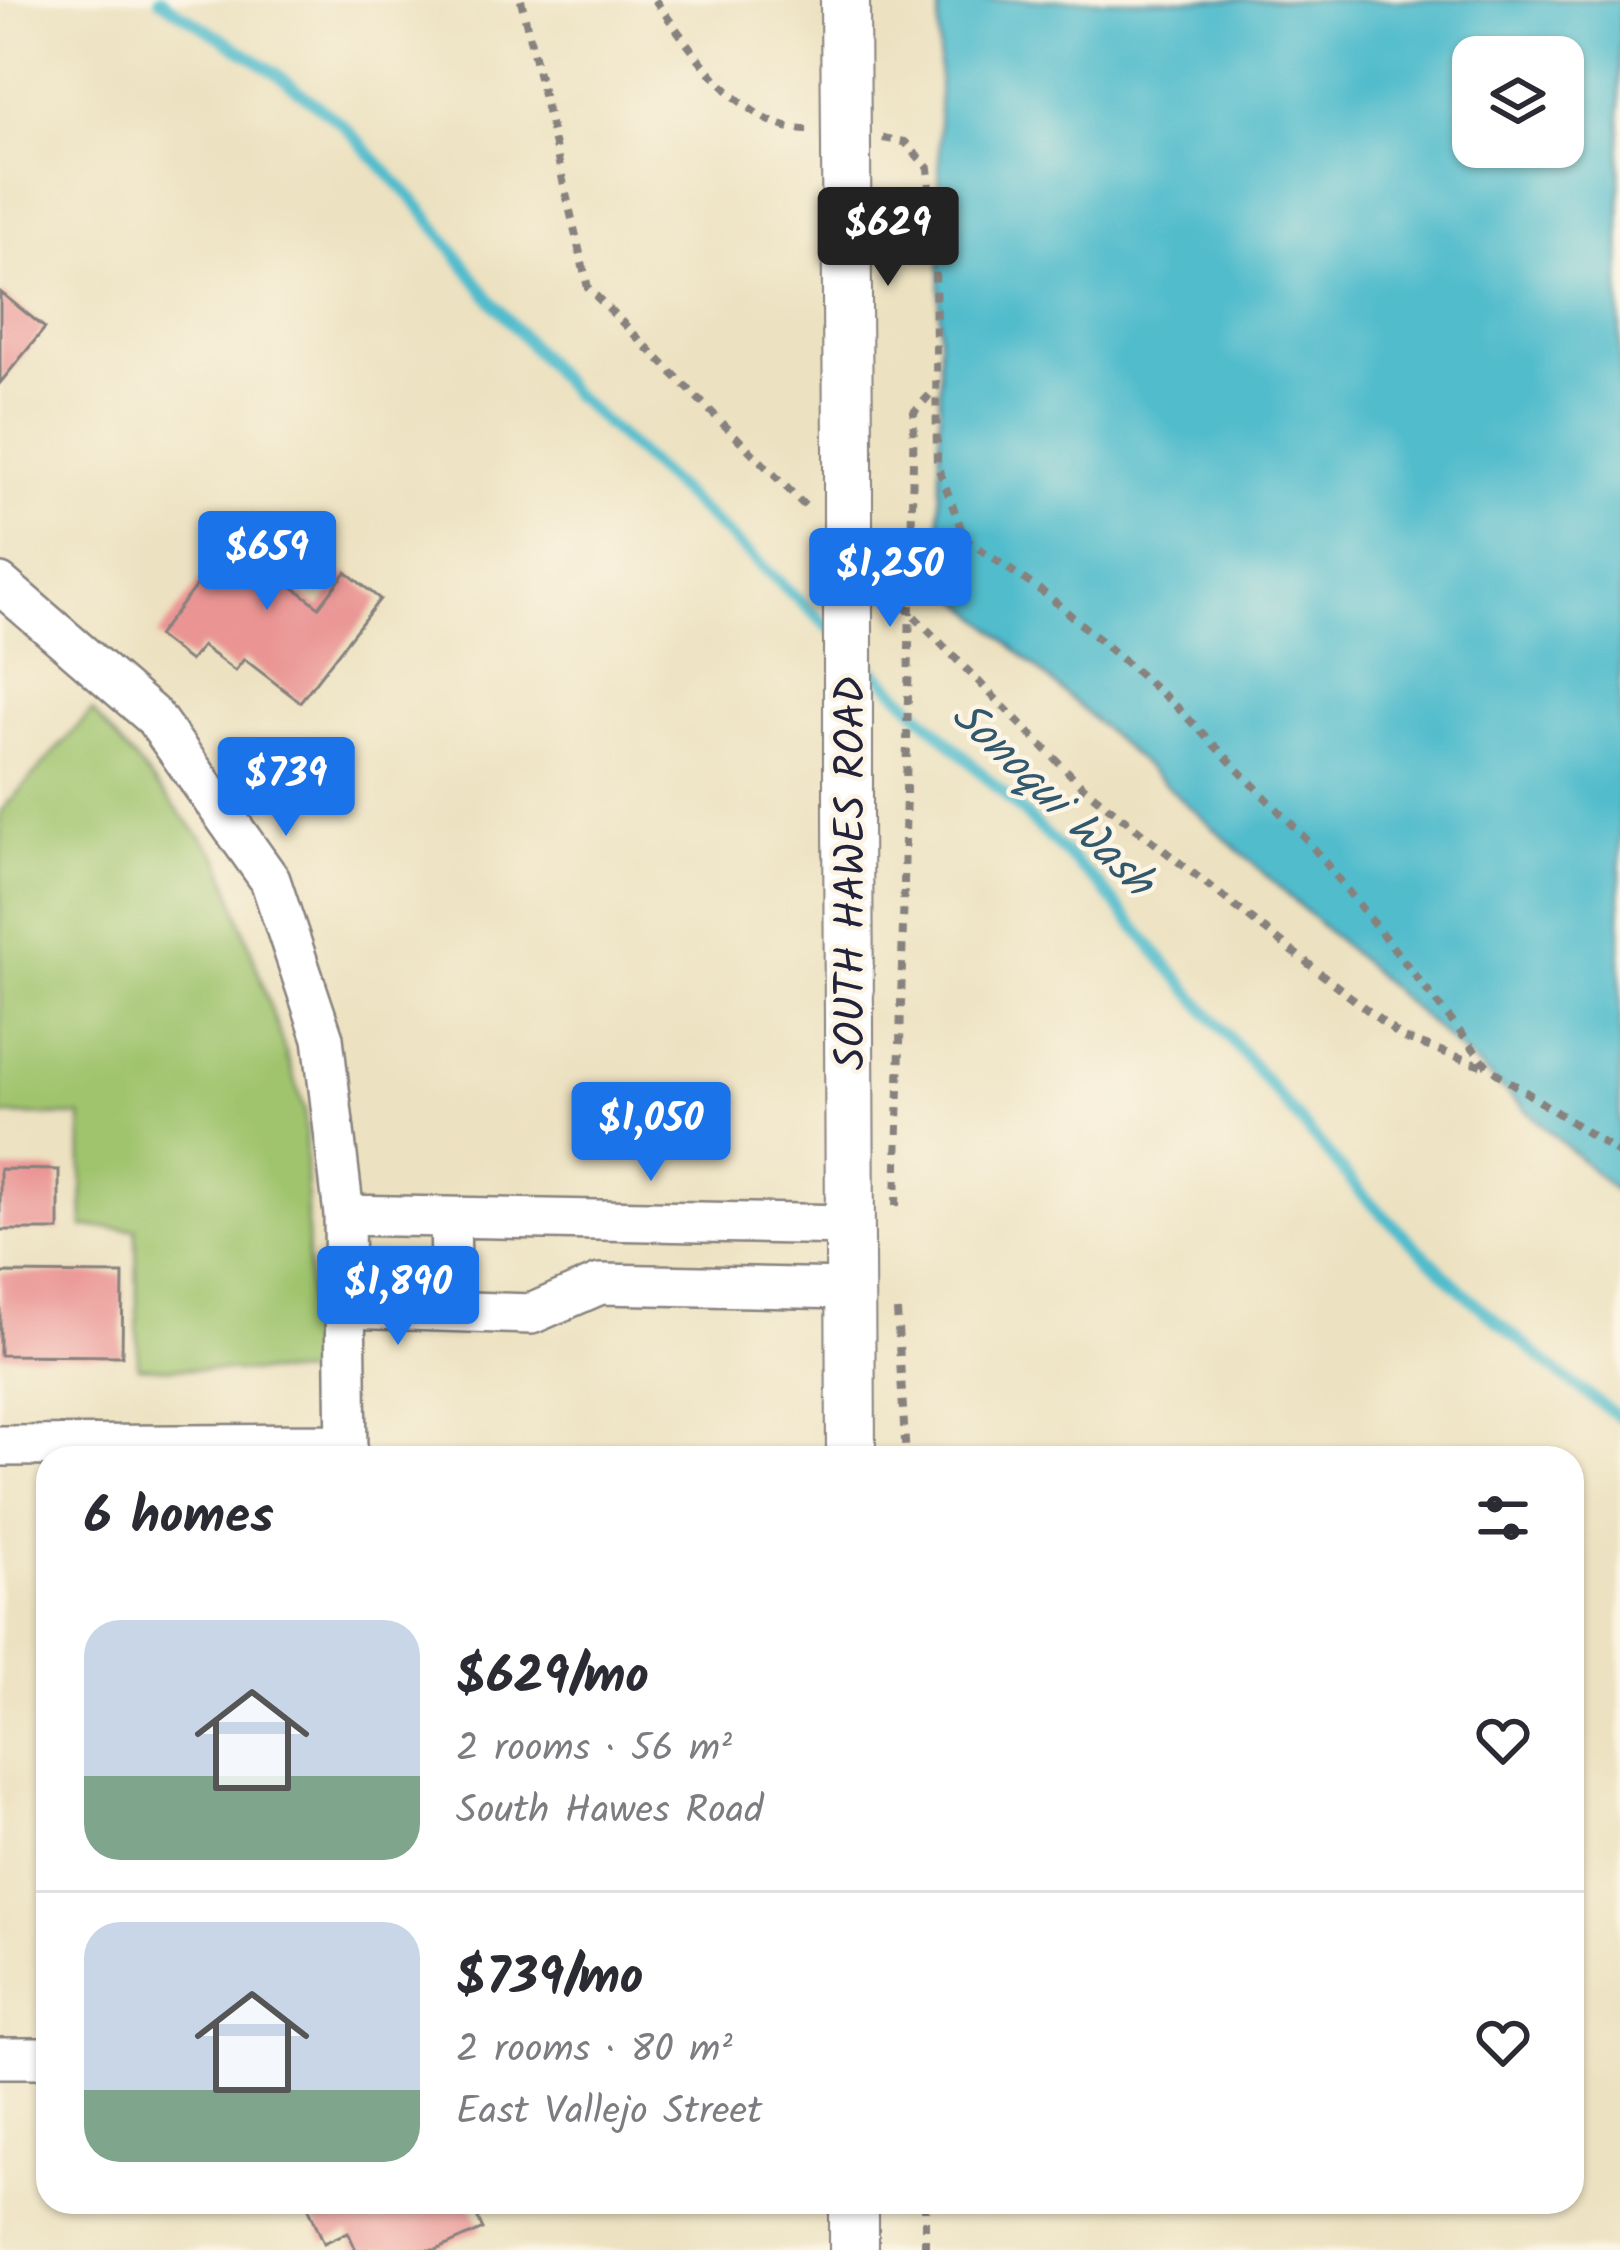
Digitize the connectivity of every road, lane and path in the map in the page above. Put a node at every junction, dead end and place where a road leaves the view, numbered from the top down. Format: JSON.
{"nodes":[{"id":1,"x":521,"y":0,"type":"edge"},
{"id":2,"x":655,"y":0,"type":"edge"},
{"id":3,"x":845,"y":0,"type":"edge"},
{"id":4,"x":844,"y":130,"type":"junction"},
{"id":5,"x":936,"y":388,"type":"junction"},
{"id":6,"x":818,"y":520,"type":"dead end"},
{"id":7,"x":0,"y":584,"type":"edge"},
{"id":8,"x":884,"y":586,"type":"dead end"},
{"id":9,"x":1489,"y":1068,"type":"junction"},
{"id":10,"x":1620,"y":1154,"type":"edge"},
{"id":11,"x":896,"y":1209,"type":"dead end"},
{"id":12,"x":344,"y":1215,"type":"junction"},
{"id":13,"x":451,"y":1218,"type":"junction"},
{"id":14,"x":850,"y":1226,"type":"junction"},
{"id":15,"x":873,"y":1295,"type":"junction"},
{"id":16,"x":346,"y":1308,"type":"junction"},
{"id":17,"x":452,"y":1311,"type":"junction"},
{"id":18,"x":0,"y":1446,"type":"edge"},
{"id":19,"x":347,"y":1446,"type":"edge"},
{"id":20,"x":853,"y":1446,"type":"edge"},
{"id":21,"x":903,"y":1446,"type":"edge"},
{"id":22,"x":36,"y":1447,"type":"edge"},
{"id":23,"x":0,"y":2058,"type":"edge"},
{"id":24,"x":36,"y":2058,"type":"edge"},
{"id":25,"x":854,"y":2214,"type":"edge"},
{"id":26,"x":925,"y":2214,"type":"edge"},
{"id":27,"x":854,"y":2250,"type":"edge"},
{"id":28,"x":925,"y":2250,"type":"edge"}],
"edges":[{"from":1,"to":6,"type":"path"},
{"from":2,"to":4,"type":"path"},
{"from":3,"to":4,"type":"main road","name":"SOUTH HAWES ROAD"},
{"from":4,"to":5,"type":"path"},
{"from":4,"to":14,"type":"main road","name":"SOUTH HAWES ROAD","bridge":true},
{"from":5,"to":9,"type":"path"},
{"from":5,"to":11,"type":"path","bridge":true},
{"from":7,"to":12,"type":"street"},
{"from":8,"to":9,"type":"path"},
{"from":9,"to":10,"type":"path"},
{"from":12,"to":13,"type":"street"},
{"from":12,"to":16,"type":"street"},
{"from":13,"to":14,"type":"street"},
{"from":13,"to":17,"type":"street"},
{"from":14,"to":15,"type":"main road","name":"SOUTH HAWES ROAD"},
{"from":15,"to":17,"type":"street"},
{"from":15,"to":20,"type":"main road","name":"SOUTH HAWES ROAD"},
{"from":15,"to":21,"type":"path"},
{"from":16,"to":17,"type":"street"},
{"from":16,"to":19,"type":"street"},
{"from":18,"to":22,"type":"street"},
{"from":23,"to":24,"type":"street"},
{"from":25,"to":27,"type":"main road"},
{"from":26,"to":28,"type":"path"}]}
